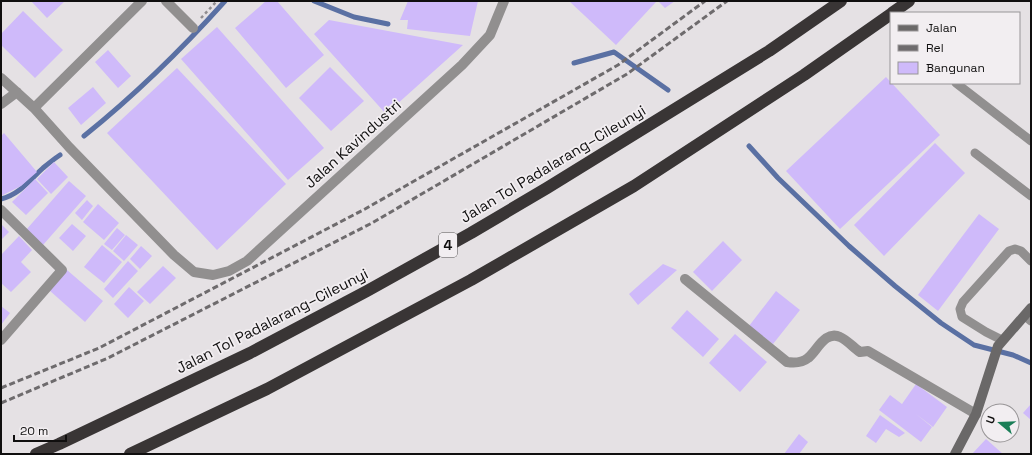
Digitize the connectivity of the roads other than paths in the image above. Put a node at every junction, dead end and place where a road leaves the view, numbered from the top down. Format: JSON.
{"nodes":[{"id":1,"x":142,"y":1,"type":"edge"},
{"id":2,"x":166,"y":1,"type":"edge"},
{"id":3,"x":841,"y":1,"type":"edge"},
{"id":4,"x":909,"y":1,"type":"edge"},
{"id":5,"x":501,"y":2,"type":"edge"},
{"id":6,"x":893,"y":12,"type":"edge"},
{"id":7,"x":890,"y":14,"type":"edge"},
{"id":8,"x":193,"y":28,"type":"road end"},
{"id":9,"x":1,"y":78,"type":"edge"},
{"id":10,"x":957,"y":84,"type":"edge"},
{"id":11,"x":17,"y":92,"type":"junction"},
{"id":12,"x":1,"y":104,"type":"edge"},
{"id":13,"x":34,"y":108,"type":"junction"},
{"id":14,"x":1031,"y":142,"type":"edge"},
{"id":15,"x":975,"y":152,"type":"dead end"},
{"id":16,"x":1031,"y":196,"type":"edge"},
{"id":17,"x":1,"y":210,"type":"edge"},
{"id":18,"x":1031,"y":261,"type":"edge"},
{"id":19,"x":685,"y":279,"type":"dead end"},
{"id":20,"x":1029,"y":315,"type":"edge"},
{"id":21,"x":1,"y":340,"type":"edge"},
{"id":22,"x":998,"y":347,"type":"junction"},
{"id":23,"x":976,"y":414,"type":"junction"},
{"id":24,"x":36,"y":454,"type":"edge"},
{"id":25,"x":130,"y":454,"type":"edge"},
{"id":26,"x":955,"y":454,"type":"edge"}],
"edges":[{"from":1,"to":13,"type":"street"},
{"from":2,"to":8,"type":"street"},
{"from":3,"to":24,"type":"highway","name":"Jalan Tol Padalarang–Cileunyi","number":"4"},
{"from":4,"to":6,"type":"highway"},
{"from":5,"to":13,"type":"street","name":"Jalan Kavindustri"},
{"from":7,"to":25,"type":"highway"},
{"from":9,"to":11,"type":"street"},
{"from":10,"to":14,"type":"lane"},
{"from":11,"to":12,"type":"street"},
{"from":11,"to":13,"type":"street"},
{"from":15,"to":16,"type":"lane"},
{"from":17,"to":21,"type":"street"},
{"from":18,"to":22,"type":"lane"},
{"from":19,"to":23,"type":"street"},
{"from":20,"to":22,"type":"street"},
{"from":22,"to":23,"type":"street"},
{"from":23,"to":26,"type":"street"}]}
